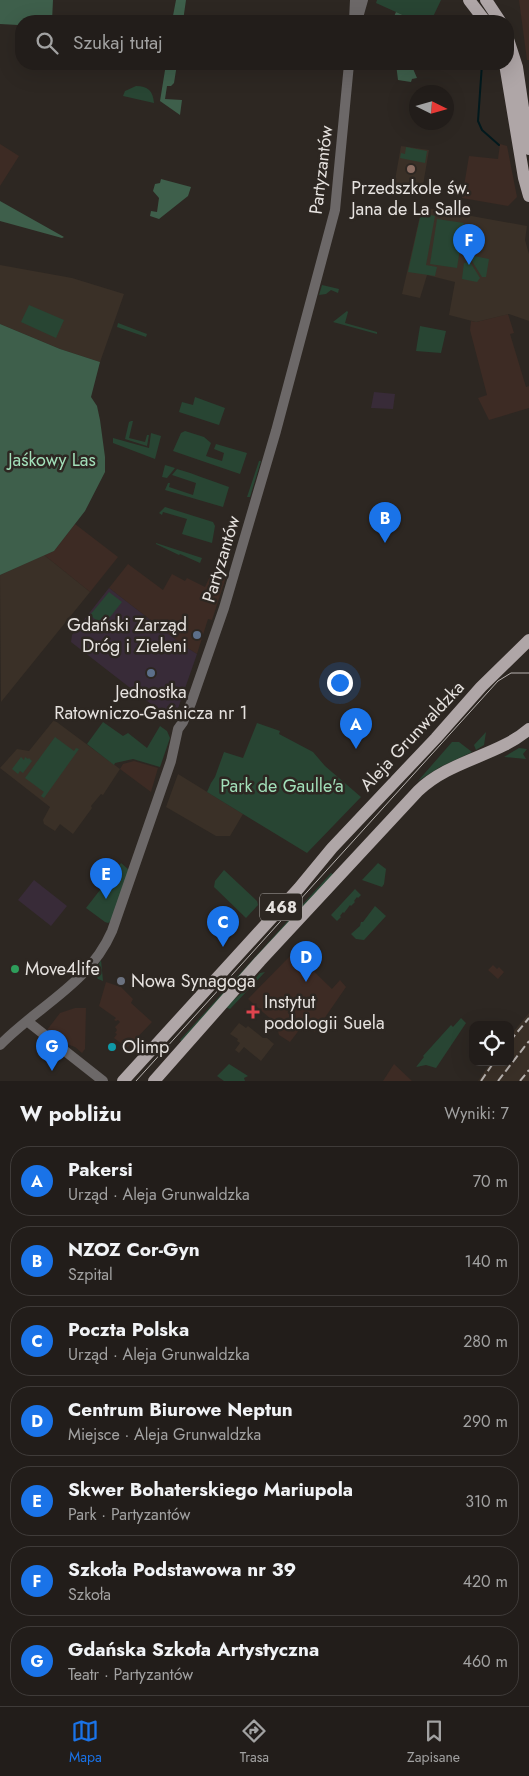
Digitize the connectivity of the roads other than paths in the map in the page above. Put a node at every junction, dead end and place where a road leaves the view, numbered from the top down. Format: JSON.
{"nodes":[{"id":1,"x":356,"y":0,"type":"edge"},
{"id":2,"x":363,"y":0,"type":"edge"},
{"id":3,"x":469,"y":0,"type":"edge"},
{"id":4,"x":486,"y":0,"type":"edge"},
{"id":5,"x":356,"y":15,"type":"edge"},
{"id":6,"x":358,"y":15,"type":"edge"},
{"id":7,"x":480,"y":15,"type":"edge"},
{"id":8,"x":496,"y":15,"type":"edge"},
{"id":9,"x":514,"y":58,"type":"edge"},
{"id":10,"x":348,"y":70,"type":"edge"},
{"id":11,"x":506,"y":70,"type":"edge"},
{"id":12,"x":529,"y":150,"type":"edge"},
{"id":13,"x":529,"y":196,"type":"edge"},
{"id":14,"x":529,"y":640,"type":"edge"},
{"id":15,"x":529,"y":729,"type":"edge"},
{"id":16,"x":27,"y":1021,"type":"junction"},
{"id":17,"x":0,"y":1045,"type":"edge"},
{"id":18,"x":103,"y":1081,"type":"edge"},
{"id":19,"x":123,"y":1081,"type":"edge"},
{"id":20,"x":154,"y":1081,"type":"edge"}],
"edges":[{"from":1,"to":5,"type":"street"},
{"from":2,"to":6,"type":"street"},
{"from":3,"to":7,"type":"main road"},
{"from":4,"to":8,"type":"main road"},
{"from":9,"to":12,"type":"main road"},
{"from":10,"to":16,"type":"street","name":"Partyzantów"},
{"from":11,"to":13,"type":"main road"},
{"from":14,"to":19,"type":"main road","name":"Aleja Grunwaldzka","number":"468"},
{"from":15,"to":20,"type":"main road","number":"468"},
{"from":16,"to":17,"type":"street","name":"Partyzantów"},
{"from":16,"to":18,"type":"street"}]}
